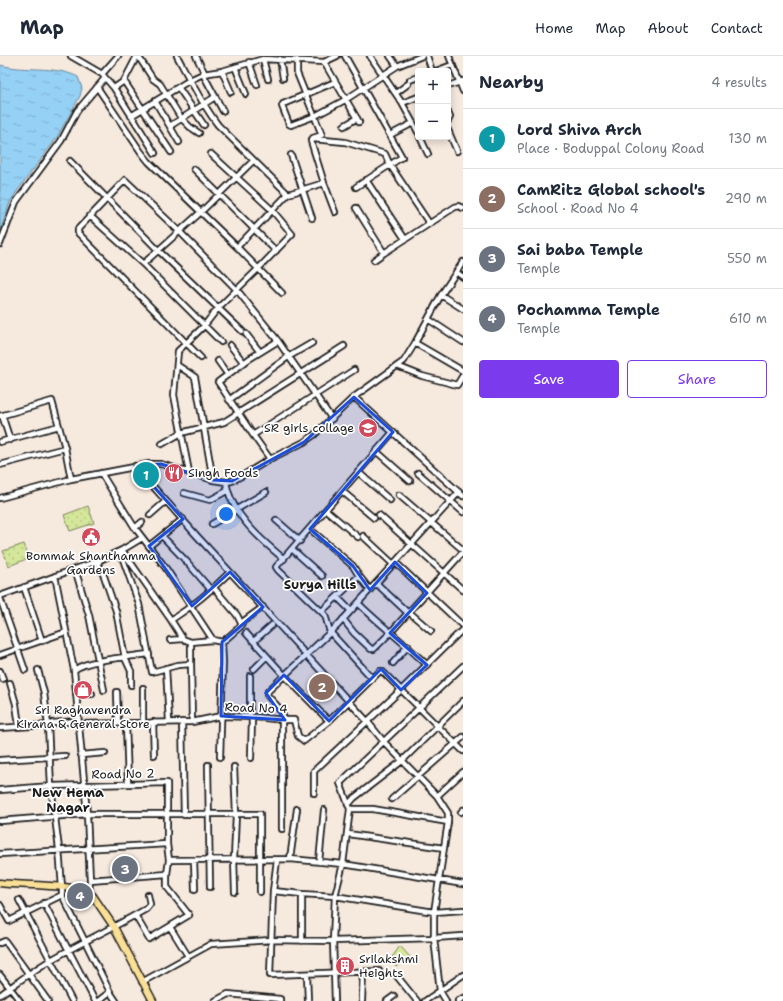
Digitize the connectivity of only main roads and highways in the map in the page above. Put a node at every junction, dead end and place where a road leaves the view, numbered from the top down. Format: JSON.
{"nodes":[{"id":1,"x":0,"y":883,"type":"edge"},
{"id":2,"x":153,"y":1001,"type":"edge"}],
"edges":[{"from":1,"to":2,"type":"main road"}]}
